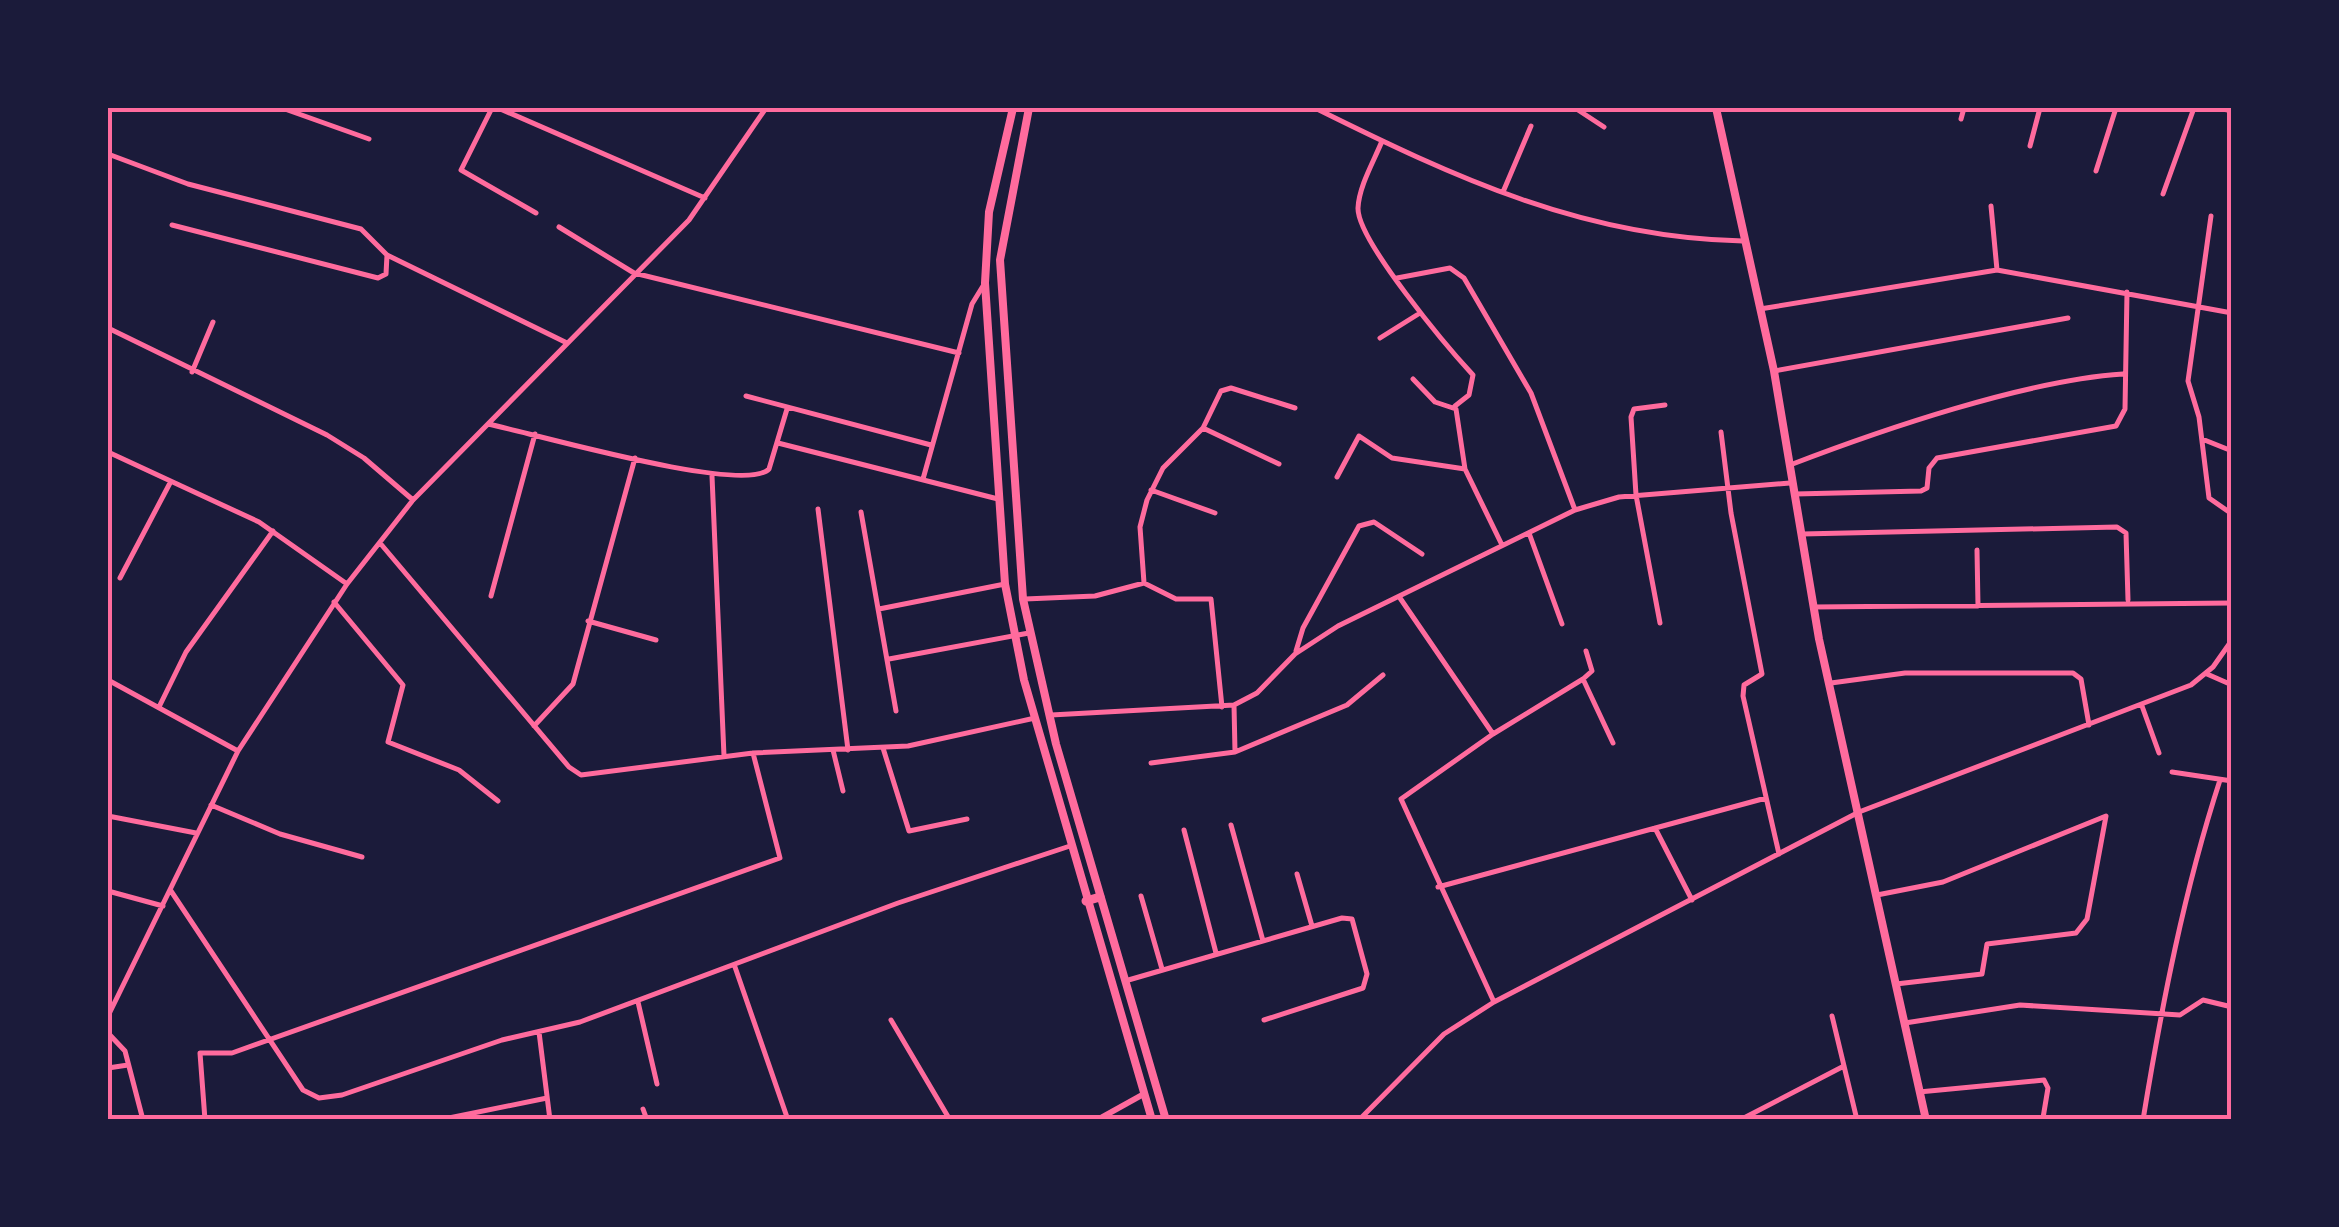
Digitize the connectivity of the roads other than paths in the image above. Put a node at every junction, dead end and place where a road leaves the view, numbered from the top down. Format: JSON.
{"nodes":[{"id":1,"x":282,"y":108,"type":"edge"},
{"id":2,"x":495,"y":108,"type":"edge"},
{"id":3,"x":766,"y":108,"type":"edge"},
{"id":4,"x":1013,"y":108,"type":"edge"},
{"id":5,"x":1029,"y":108,"type":"edge"},
{"id":6,"x":1315,"y":108,"type":"edge"},
{"id":7,"x":1575,"y":108,"type":"edge"},
{"id":8,"x":1716,"y":108,"type":"edge"},
{"id":9,"x":1964,"y":108,"type":"edge"},
{"id":10,"x":2040,"y":108,"type":"edge"},
{"id":11,"x":2116,"y":108,"type":"edge"},
{"id":12,"x":2194,"y":108,"type":"edge"},
{"id":13,"x":2218,"y":108,"type":"edge"},
{"id":14,"x":2232,"y":112,"type":"edge"},
{"id":15,"x":1960,"y":119,"type":"dead end"},
{"id":16,"x":1530,"y":126,"type":"dead end"},
{"id":17,"x":1604,"y":127,"type":"dead end"},
{"id":18,"x":369,"y":139,"type":"dead end"},
{"id":19,"x":1382,"y":141,"type":"junction"},
{"id":20,"x":2030,"y":146,"type":"dead end"},
{"id":21,"x":108,"y":154,"type":"edge"},
{"id":22,"x":2096,"y":171,"type":"dead end"},
{"id":23,"x":1503,"y":192,"type":"junction"},
{"id":24,"x":2162,"y":194,"type":"dead end"},
{"id":25,"x":705,"y":198,"type":"junction"},
{"id":26,"x":1992,"y":206,"type":"dead end"},
{"id":27,"x":536,"y":214,"type":"dead end"},
{"id":28,"x":2211,"y":216,"type":"dead end"},
{"id":29,"x":172,"y":225,"type":"dead end"},
{"id":30,"x":559,"y":227,"type":"dead end"},
{"id":31,"x":1742,"y":242,"type":"junction"},
{"id":32,"x":388,"y":255,"type":"junction"},
{"id":33,"x":1997,"y":270,"type":"junction"},
{"id":34,"x":634,"y":273,"type":"junction"},
{"id":35,"x":1397,"y":278,"type":"junction"},
{"id":36,"x":985,"y":284,"type":"junction"},
{"id":37,"x":2127,"y":292,"type":"junction"},
{"id":38,"x":2198,"y":306,"type":"junction"},
{"id":39,"x":1760,"y":308,"type":"junction"},
{"id":40,"x":1420,"y":313,"type":"junction"},
{"id":41,"x":2232,"y":313,"type":"edge"},
{"id":42,"x":2068,"y":318,"type":"dead end"},
{"id":43,"x":213,"y":322,"type":"dead end"},
{"id":44,"x":108,"y":328,"type":"edge"},
{"id":45,"x":1380,"y":338,"type":"dead end"},
{"id":46,"x":565,"y":342,"type":"junction"},
{"id":47,"x":959,"y":353,"type":"junction"},
{"id":48,"x":1774,"y":371,"type":"junction"},
{"id":49,"x":192,"y":372,"type":"junction"},
{"id":50,"x":2123,"y":374,"type":"junction"},
{"id":51,"x":1412,"y":380,"type":"dead end"},
{"id":52,"x":746,"y":396,"type":"dead end"},
{"id":53,"x":1665,"y":405,"type":"dead end"},
{"id":54,"x":1454,"y":406,"type":"junction"},
{"id":55,"x":1295,"y":408,"type":"dead end"},
{"id":56,"x":786,"y":410,"type":"junction"},
{"id":57,"x":487,"y":424,"type":"junction"},
{"id":58,"x":1203,"y":428,"type":"junction"},
{"id":59,"x":1722,"y":432,"type":"dead end"},
{"id":60,"x":535,"y":434,"type":"junction"},
{"id":61,"x":2202,"y":439,"type":"junction"},
{"id":62,"x":778,"y":442,"type":"junction"},
{"id":63,"x":932,"y":445,"type":"junction"},
{"id":64,"x":2232,"y":451,"type":"edge"},
{"id":65,"x":108,"y":452,"type":"edge"},
{"id":66,"x":635,"y":458,"type":"junction"},
{"id":67,"x":1279,"y":464,"type":"dead end"},
{"id":68,"x":1787,"y":466,"type":"junction"},
{"id":69,"x":1465,"y":469,"type":"junction"},
{"id":70,"x":712,"y":476,"type":"junction"},
{"id":71,"x":1337,"y":478,"type":"dead end"},
{"id":72,"x":923,"y":479,"type":"junction"},
{"id":73,"x":170,"y":483,"type":"junction"},
{"id":74,"x":1790,"y":484,"type":"junction"},
{"id":75,"x":1727,"y":489,"type":"junction"},
{"id":76,"x":1150,"y":490,"type":"junction"},
{"id":77,"x":1792,"y":494,"type":"junction"},
{"id":78,"x":1636,"y":495,"type":"junction"},
{"id":79,"x":998,"y":499,"type":"junction"},
{"id":80,"x":413,"y":500,"type":"junction"},
{"id":81,"x":818,"y":509,"type":"dead end"},
{"id":82,"x":1576,"y":510,"type":"junction"},
{"id":83,"x":861,"y":512,"type":"dead end"},
{"id":84,"x":1215,"y":513,"type":"dead end"},
{"id":85,"x":2232,"y":514,"type":"edge"},
{"id":86,"x":273,"y":531,"type":"junction"},
{"id":87,"x":1529,"y":532,"type":"junction"},
{"id":88,"x":1799,"y":534,"type":"junction"},
{"id":89,"x":380,"y":543,"type":"junction"},
{"id":90,"x":1502,"y":546,"type":"junction"},
{"id":91,"x":1976,"y":550,"type":"dead end"},
{"id":92,"x":1422,"y":554,"type":"dead end"},
{"id":93,"x":120,"y":578,"type":"dead end"},
{"id":94,"x":1144,"y":583,"type":"junction"},
{"id":95,"x":347,"y":584,"type":"junction"},
{"id":96,"x":1006,"y":584,"type":"junction"},
{"id":97,"x":491,"y":596,"type":"dead end"},
{"id":98,"x":1400,"y":598,"type":"junction"},
{"id":99,"x":1023,"y":599,"type":"junction"},
{"id":100,"x":334,"y":602,"type":"junction"},
{"id":101,"x":2128,"y":602,"type":"junction"},
{"id":102,"x":2232,"y":603,"type":"edge"},
{"id":103,"x":1978,"y":606,"type":"junction"},
{"id":104,"x":1813,"y":607,"type":"junction"},
{"id":105,"x":879,"y":609,"type":"junction"},
{"id":106,"x":588,"y":621,"type":"junction"},
{"id":107,"x":1660,"y":622,"type":"dead end"},
{"id":108,"x":1562,"y":624,"type":"dead end"},
{"id":109,"x":1029,"y":633,"type":"junction"},
{"id":110,"x":1013,"y":635,"type":"junction"},
{"id":111,"x":656,"y":640,"type":"dead end"},
{"id":112,"x":2232,"y":640,"type":"edge"},
{"id":113,"x":1586,"y":651,"type":"dead end"},
{"id":114,"x":1296,"y":654,"type":"junction"},
{"id":115,"x":889,"y":659,"type":"junction"},
{"id":116,"x":1383,"y":674,"type":"dead end"},
{"id":117,"x":2206,"y":674,"type":"junction"},
{"id":118,"x":108,"y":680,"type":"edge"},
{"id":119,"x":1583,"y":680,"type":"junction"},
{"id":120,"x":1831,"y":682,"type":"junction"},
{"id":121,"x":2232,"y":684,"type":"edge"},
{"id":122,"x":1234,"y":705,"type":"junction"},
{"id":123,"x":1222,"y":706,"type":"junction"},
{"id":124,"x":2142,"y":706,"type":"junction"},
{"id":125,"x":159,"y":707,"type":"junction"},
{"id":126,"x":896,"y":710,"type":"dead end"},
{"id":127,"x":1048,"y":715,"type":"junction"},
{"id":128,"x":1035,"y":718,"type":"junction"},
{"id":129,"x":534,"y":726,"type":"junction"},
{"id":130,"x":2088,"y":726,"type":"junction"},
{"id":131,"x":1493,"y":734,"type":"junction"},
{"id":132,"x":1613,"y":744,"type":"dead end"},
{"id":133,"x":883,"y":748,"type":"junction"},
{"id":134,"x":833,"y":750,"type":"junction"},
{"id":135,"x":848,"y":750,"type":"junction"},
{"id":136,"x":238,"y":751,"type":"junction"},
{"id":137,"x":1235,"y":752,"type":"junction"},
{"id":138,"x":753,"y":754,"type":"junction"},
{"id":139,"x":2159,"y":754,"type":"dead end"},
{"id":140,"x":724,"y":756,"type":"junction"},
{"id":141,"x":1151,"y":762,"type":"dead end"},
{"id":142,"x":2172,"y":772,"type":"dead end"},
{"id":143,"x":2220,"y":780,"type":"junction"},
{"id":144,"x":2232,"y":781,"type":"edge"},
{"id":145,"x":842,"y":791,"type":"dead end"},
{"id":146,"x":1766,"y":798,"type":"junction"},
{"id":147,"x":498,"y":801,"type":"dead end"},
{"id":148,"x":210,"y":804,"type":"junction"},
{"id":149,"x":1859,"y":812,"type":"junction"},
{"id":150,"x":108,"y":816,"type":"edge"},
{"id":151,"x":967,"y":819,"type":"dead end"},
{"id":152,"x":1231,"y":825,"type":"dead end"},
{"id":153,"x":1655,"y":828,"type":"junction"},
{"id":154,"x":1184,"y":830,"type":"dead end"},
{"id":155,"x":196,"y":833,"type":"junction"},
{"id":156,"x":1070,"y":846,"type":"junction"},
{"id":157,"x":1779,"y":854,"type":"junction"},
{"id":158,"x":362,"y":857,"type":"dead end"},
{"id":159,"x":1297,"y":874,"type":"dead end"},
{"id":160,"x":1438,"y":887,"type":"junction"},
{"id":161,"x":108,"y":890,"type":"edge"},
{"id":162,"x":171,"y":891,"type":"junction"},
{"id":163,"x":1877,"y":894,"type":"junction"},
{"id":164,"x":1142,"y":896,"type":"dead end"},
{"id":165,"x":1100,"y":897,"type":"junction"},
{"id":166,"x":1692,"y":900,"type":"junction"},
{"id":167,"x":1086,"y":901,"type":"junction"},
{"id":168,"x":163,"y":906,"type":"junction"},
{"id":169,"x":1312,"y":926,"type":"junction"},
{"id":170,"x":1263,"y":941,"type":"junction"},
{"id":171,"x":1216,"y":954,"type":"junction"},
{"id":172,"x":735,"y":966,"type":"junction"},
{"id":173,"x":1162,"y":969,"type":"junction"},
{"id":174,"x":1125,"y":981,"type":"junction"},
{"id":175,"x":1896,"y":984,"type":"junction"},
{"id":176,"x":638,"y":1002,"type":"junction"},
{"id":177,"x":1494,"y":1002,"type":"junction"},
{"id":178,"x":2232,"y":1007,"type":"edge"},
{"id":179,"x":2160,"y":1014,"type":"junction"},
{"id":180,"x":108,"y":1016,"type":"edge"},
{"id":181,"x":1832,"y":1016,"type":"dead end"},
{"id":182,"x":890,"y":1020,"type":"dead end"},
{"id":183,"x":1264,"y":1020,"type":"dead end"},
{"id":184,"x":1905,"y":1022,"type":"junction"},
{"id":185,"x":539,"y":1032,"type":"junction"},
{"id":186,"x":108,"y":1033,"type":"edge"},
{"id":187,"x":270,"y":1039,"type":"junction"},
{"id":188,"x":128,"y":1065,"type":"junction"},
{"id":189,"x":1844,"y":1066,"type":"junction"},
{"id":190,"x":108,"y":1068,"type":"edge"},
{"id":191,"x":657,"y":1084,"type":"dead end"},
{"id":192,"x":1919,"y":1092,"type":"junction"},
{"id":193,"x":1142,"y":1095,"type":"junction"},
{"id":194,"x":547,"y":1098,"type":"junction"},
{"id":195,"x":642,"y":1109,"type":"dead end"},
{"id":196,"x":1745,"y":1118,"type":"edge"},
{"id":197,"x":2043,"y":1118,"type":"edge"},
{"id":198,"x":444,"y":1119,"type":"edge"},
{"id":199,"x":143,"y":1120,"type":"edge"},
{"id":200,"x":205,"y":1120,"type":"edge"},
{"id":201,"x":550,"y":1120,"type":"edge"},
{"id":202,"x":647,"y":1120,"type":"edge"},
{"id":203,"x":788,"y":1120,"type":"edge"},
{"id":204,"x":950,"y":1120,"type":"edge"},
{"id":205,"x":1097,"y":1120,"type":"edge"},
{"id":206,"x":1152,"y":1120,"type":"edge"},
{"id":207,"x":1166,"y":1120,"type":"edge"},
{"id":208,"x":1359,"y":1120,"type":"edge"},
{"id":209,"x":1856,"y":1120,"type":"edge"},
{"id":210,"x":1926,"y":1120,"type":"edge"},
{"id":211,"x":2143,"y":1120,"type":"edge"}],
"edges":[{"from":1,"to":18,"type":"street"},
{"from":2,"to":25,"type":"street"},
{"from":2,"to":27,"type":"street"},
{"from":3,"to":25,"type":"street"},
{"from":4,"to":36,"type":"main road"},
{"from":5,"to":99,"type":"main road"},
{"from":6,"to":19,"type":"street"},
{"from":7,"to":17,"type":"street"},
{"from":8,"to":31,"type":"main road"},
{"from":9,"to":15,"type":"street"},
{"from":10,"to":20,"type":"street"},
{"from":11,"to":22,"type":"street"},
{"from":12,"to":24,"type":"street"},
{"from":13,"to":14,"type":"street"},
{"from":16,"to":23,"type":"street"},
{"from":19,"to":23,"type":"street"},
{"from":19,"to":35,"type":"street"},
{"from":21,"to":32,"type":"street"},
{"from":23,"to":31,"type":"street"},
{"from":25,"to":34,"type":"street"},
{"from":26,"to":33,"type":"street"},
{"from":28,"to":38,"type":"street"},
{"from":29,"to":32,"type":"street"},
{"from":30,"to":34,"type":"street"},
{"from":31,"to":39,"type":"main road"},
{"from":32,"to":46,"type":"street"},
{"from":33,"to":37,"type":"street"},
{"from":33,"to":39,"type":"street"},
{"from":34,"to":46,"type":"street"},
{"from":34,"to":47,"type":"street"},
{"from":35,"to":40,"type":"street"},
{"from":35,"to":82,"type":"street"},
{"from":36,"to":47,"type":"street"},
{"from":36,"to":79,"type":"main road"},
{"from":37,"to":38,"type":"street"},
{"from":37,"to":50,"type":"street"},
{"from":38,"to":41,"type":"street"},
{"from":38,"to":61,"type":"street"},
{"from":39,"to":48,"type":"main road"},
{"from":40,"to":45,"type":"street"},
{"from":40,"to":54,"type":"street"},
{"from":42,"to":48,"type":"street"},
{"from":43,"to":49,"type":"street"},
{"from":44,"to":49,"type":"street"},
{"from":46,"to":57,"type":"street"},
{"from":47,"to":63,"type":"street"},
{"from":48,"to":68,"type":"main road"},
{"from":49,"to":80,"type":"street"},
{"from":50,"to":68,"type":"street"},
{"from":50,"to":77,"type":"street"},
{"from":51,"to":54,"type":"street"},
{"from":52,"to":56,"type":"street"},
{"from":53,"to":78,"type":"street"},
{"from":54,"to":69,"type":"street"},
{"from":55,"to":58,"type":"street"},
{"from":56,"to":62,"type":"street"},
{"from":56,"to":63,"type":"street"},
{"from":57,"to":60,"type":"street"},
{"from":57,"to":80,"type":"street"},
{"from":58,"to":67,"type":"street"},
{"from":58,"to":76,"type":"street"},
{"from":59,"to":75,"type":"street"},
{"from":60,"to":66,"type":"street"},
{"from":60,"to":97,"type":"street"},
{"from":61,"to":64,"type":"street"},
{"from":61,"to":85,"type":"street"},
{"from":62,"to":70,"type":"street"},
{"from":62,"to":72,"type":"street"},
{"from":63,"to":72,"type":"street"},
{"from":65,"to":73,"type":"street"},
{"from":66,"to":70,"type":"street"},
{"from":66,"to":106,"type":"street"},
{"from":68,"to":74,"type":"main road"},
{"from":69,"to":71,"type":"street"},
{"from":69,"to":90,"type":"street"},
{"from":70,"to":140,"type":"street"},
{"from":72,"to":79,"type":"street"},
{"from":73,"to":86,"type":"street"},
{"from":73,"to":93,"type":"street"},
{"from":74,"to":75,"type":"street"},
{"from":74,"to":77,"type":"main road"},
{"from":75,"to":78,"type":"street"},
{"from":75,"to":146,"type":"street"},
{"from":76,"to":84,"type":"street"},
{"from":76,"to":94,"type":"street"},
{"from":77,"to":88,"type":"main road"},
{"from":78,"to":82,"type":"street"},
{"from":78,"to":107,"type":"street"},
{"from":79,"to":96,"type":"main road"},
{"from":80,"to":89,"type":"street"},
{"from":81,"to":135,"type":"street"},
{"from":82,"to":87,"type":"street"},
{"from":83,"to":105,"type":"street"},
{"from":86,"to":95,"type":"street"},
{"from":86,"to":125,"type":"street"},
{"from":87,"to":90,"type":"street"},
{"from":87,"to":108,"type":"street"},
{"from":88,"to":101,"type":"street"},
{"from":88,"to":104,"type":"main road"},
{"from":89,"to":95,"type":"street"},
{"from":89,"to":129,"type":"street"},
{"from":90,"to":98,"type":"street"},
{"from":91,"to":103,"type":"street"},
{"from":92,"to":114,"type":"street"},
{"from":94,"to":99,"type":"street"},
{"from":94,"to":123,"type":"street"},
{"from":95,"to":100,"type":"street"},
{"from":96,"to":105,"type":"street"},
{"from":96,"to":110,"type":"main road"},
{"from":98,"to":114,"type":"street"},
{"from":98,"to":131,"type":"street"},
{"from":99,"to":109,"type":"main road"},
{"from":100,"to":136,"type":"street"},
{"from":100,"to":147,"type":"street"},
{"from":101,"to":102,"type":"street"},
{"from":101,"to":103,"type":"street"},
{"from":103,"to":104,"type":"street"},
{"from":104,"to":120,"type":"main road"},
{"from":105,"to":115,"type":"street"},
{"from":106,"to":111,"type":"street"},
{"from":106,"to":129,"type":"street"},
{"from":109,"to":110,"type":"street"},
{"from":109,"to":127,"type":"main road"},
{"from":110,"to":115,"type":"street"},
{"from":110,"to":128,"type":"main road"},
{"from":112,"to":117,"type":"street"},
{"from":113,"to":119,"type":"street"},
{"from":114,"to":122,"type":"street"},
{"from":115,"to":126,"type":"street"},
{"from":116,"to":137,"type":"street"},
{"from":117,"to":121,"type":"street"},
{"from":117,"to":124,"type":"street"},
{"from":118,"to":125,"type":"street"},
{"from":119,"to":131,"type":"street"},
{"from":119,"to":132,"type":"street"},
{"from":120,"to":130,"type":"street"},
{"from":120,"to":149,"type":"main road"},
{"from":122,"to":123,"type":"street"},
{"from":122,"to":137,"type":"street"},
{"from":123,"to":127,"type":"street"},
{"from":124,"to":130,"type":"street"},
{"from":124,"to":139,"type":"street"},
{"from":125,"to":136,"type":"street"},
{"from":127,"to":165,"type":"main road"},
{"from":128,"to":133,"type":"street"},
{"from":128,"to":156,"type":"main road"},
{"from":129,"to":140,"type":"street"},
{"from":130,"to":149,"type":"street"},
{"from":131,"to":160,"type":"street"},
{"from":133,"to":135,"type":"street"},
{"from":133,"to":151,"type":"street"},
{"from":134,"to":135,"type":"street"},
{"from":134,"to":138,"type":"street"},
{"from":134,"to":145,"type":"street"},
{"from":136,"to":148,"type":"street"},
{"from":137,"to":141,"type":"street"},
{"from":138,"to":140,"type":"street"},
{"from":138,"to":187,"type":"street"},
{"from":142,"to":143,"type":"street"},
{"from":143,"to":144,"type":"street"},
{"from":143,"to":179,"type":"street"},
{"from":146,"to":153,"type":"street"},
{"from":146,"to":157,"type":"street"},
{"from":148,"to":155,"type":"street"},
{"from":148,"to":158,"type":"street"},
{"from":149,"to":157,"type":"street"},
{"from":149,"to":163,"type":"main road"},
{"from":150,"to":155,"type":"street"},
{"from":152,"to":170,"type":"street"},
{"from":153,"to":160,"type":"street"},
{"from":153,"to":166,"type":"street"},
{"from":154,"to":171,"type":"street"},
{"from":155,"to":162,"type":"street"},
{"from":156,"to":167,"type":"main road"},
{"from":156,"to":172,"type":"street"},
{"from":157,"to":166,"type":"street"},
{"from":159,"to":169,"type":"street"},
{"from":160,"to":177,"type":"street"},
{"from":161,"to":168,"type":"street"},
{"from":162,"to":168,"type":"street"},
{"from":162,"to":187,"type":"street"},
{"from":163,"to":175,"type":"main road"},
{"from":163,"to":175,"type":"street"},
{"from":164,"to":173,"type":"street"},
{"from":165,"to":167,"type":"highway"},
{"from":165,"to":174,"type":"main road"},
{"from":166,"to":177,"type":"street"},
{"from":167,"to":193,"type":"main road"},
{"from":168,"to":180,"type":"street"},
{"from":169,"to":170,"type":"street"},
{"from":169,"to":183,"type":"street"},
{"from":170,"to":171,"type":"street"},
{"from":171,"to":173,"type":"street"},
{"from":172,"to":176,"type":"street"},
{"from":172,"to":203,"type":"street"},
{"from":173,"to":174,"type":"street"},
{"from":174,"to":207,"type":"main road"},
{"from":175,"to":184,"type":"main road"},
{"from":176,"to":185,"type":"street"},
{"from":176,"to":191,"type":"street"},
{"from":177,"to":208,"type":"street"},
{"from":178,"to":179,"type":"street"},
{"from":179,"to":184,"type":"street"},
{"from":179,"to":211,"type":"street"},
{"from":181,"to":189,"type":"street"},
{"from":182,"to":204,"type":"street"},
{"from":184,"to":192,"type":"main road"},
{"from":185,"to":187,"type":"street"},
{"from":185,"to":194,"type":"street"},
{"from":186,"to":188,"type":"street"},
{"from":187,"to":200,"type":"street"},
{"from":188,"to":190,"type":"street"},
{"from":188,"to":199,"type":"street"},
{"from":189,"to":196,"type":"street"},
{"from":189,"to":209,"type":"street"},
{"from":192,"to":197,"type":"street"},
{"from":192,"to":210,"type":"main road"},
{"from":193,"to":205,"type":"street"},
{"from":193,"to":206,"type":"main road"},
{"from":194,"to":198,"type":"street"},
{"from":194,"to":201,"type":"street"},
{"from":195,"to":202,"type":"street"}]}
